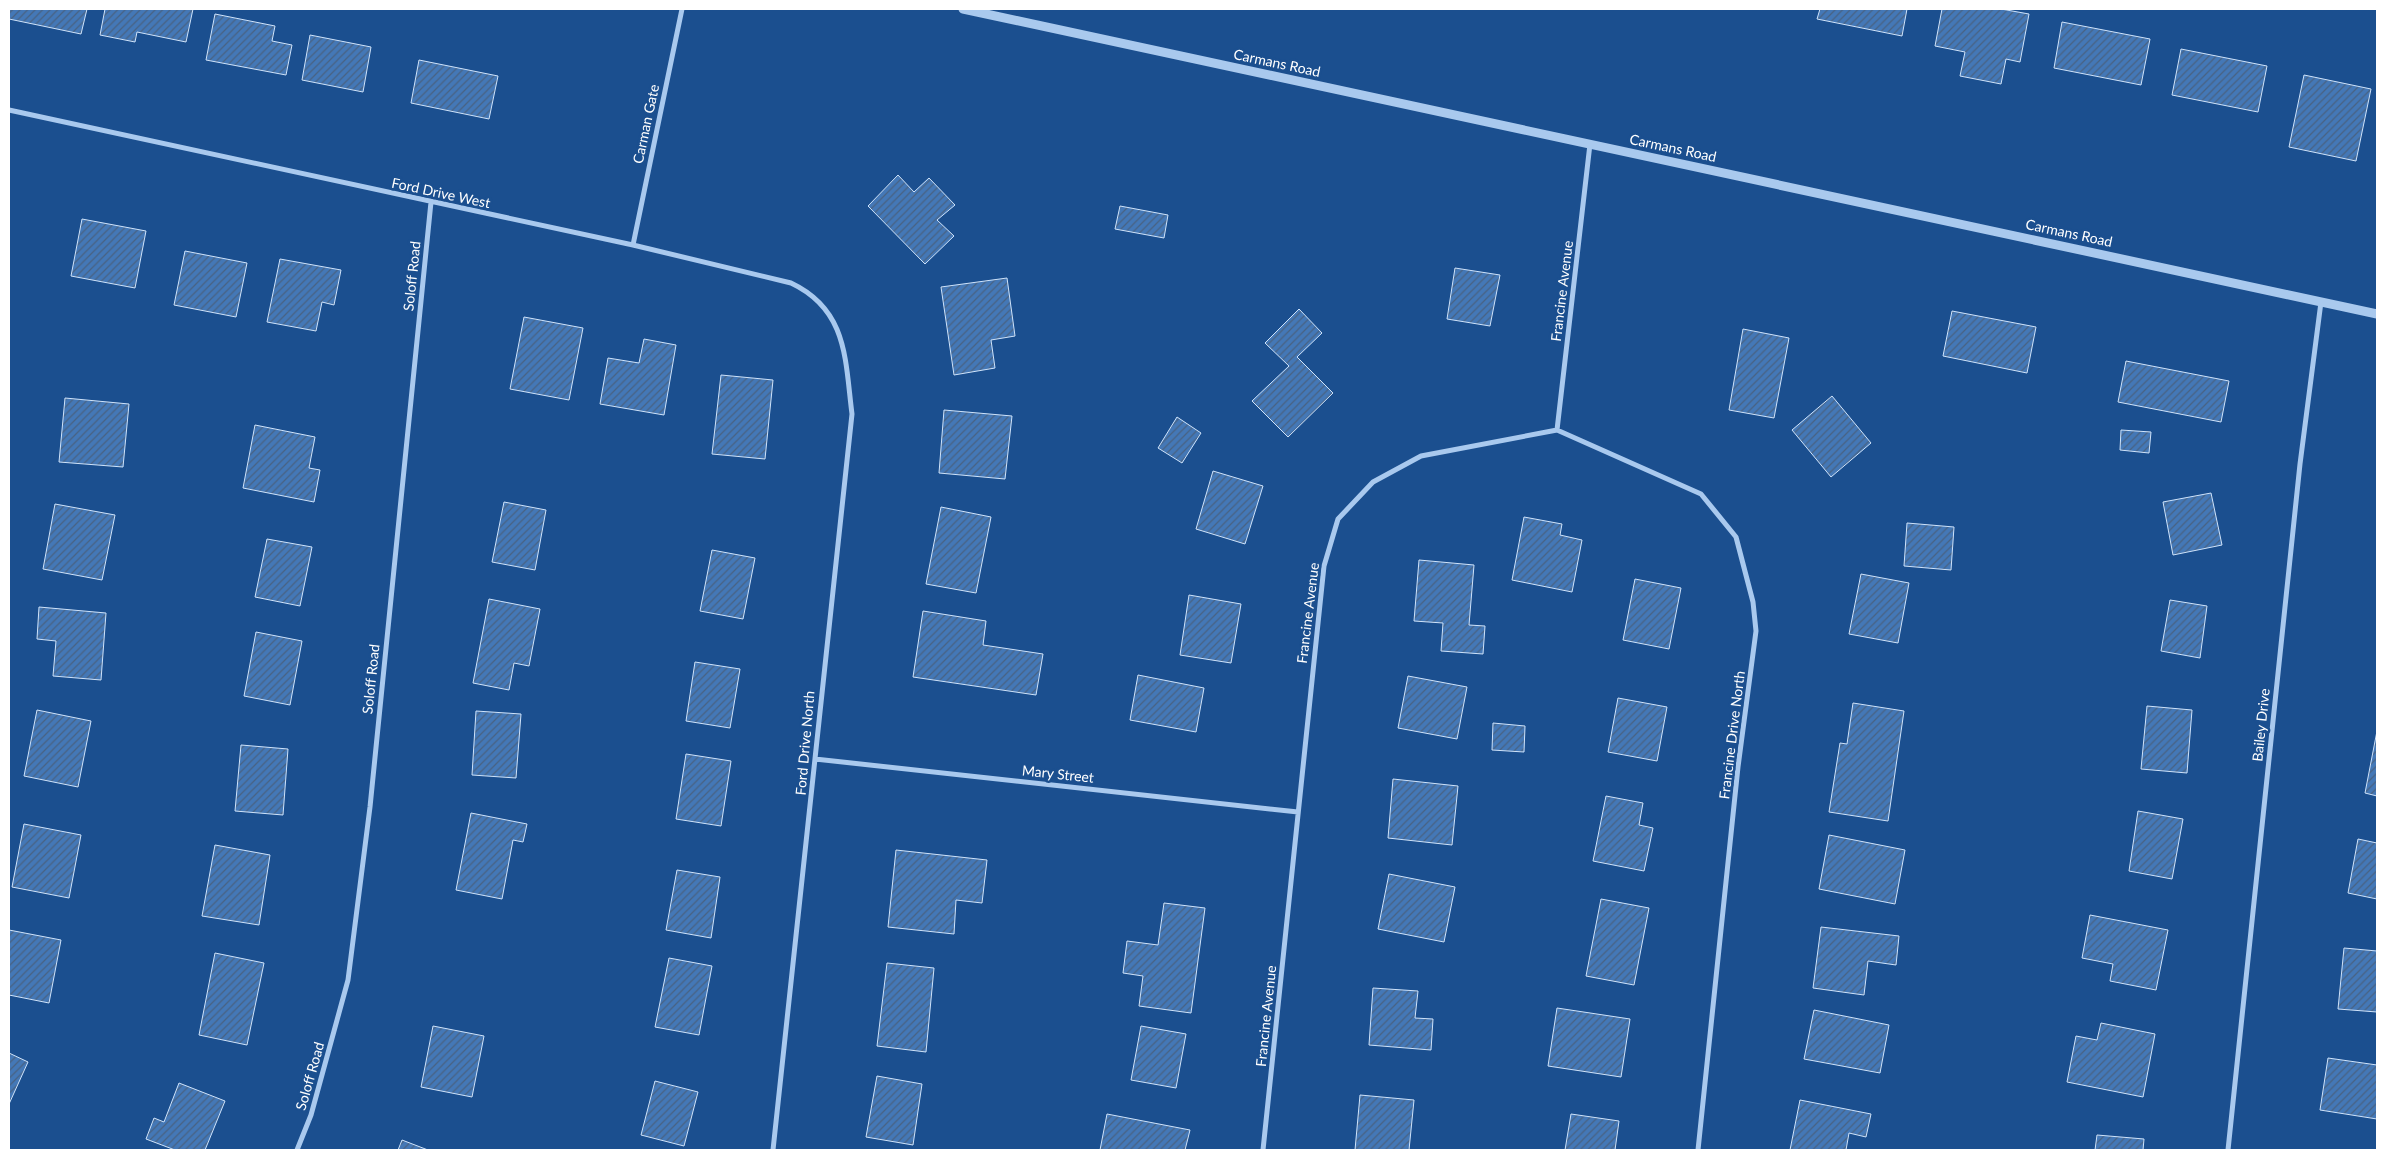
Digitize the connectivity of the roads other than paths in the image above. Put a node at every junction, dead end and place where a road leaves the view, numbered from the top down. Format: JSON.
{"nodes":[{"id":1,"x":682,"y":9,"type":"edge"},
{"id":2,"x":963,"y":9,"type":"edge"},
{"id":3,"x":9,"y":110,"type":"edge"},
{"id":4,"x":1590,"y":144,"type":"junction"},
{"id":5,"x":431,"y":202,"type":"junction"},
{"id":6,"x":633,"y":245,"type":"junction"},
{"id":7,"x":2321,"y":302,"type":"junction"},
{"id":8,"x":2377,"y":314,"type":"edge"},
{"id":9,"x":842,"y":339,"type":"joint"},
{"id":10,"x":1557,"y":430,"type":"junction"},
{"id":11,"x":815,"y":759,"type":"junction"},
{"id":12,"x":1298,"y":812,"type":"junction"},
{"id":13,"x":297,"y":1150,"type":"edge"},
{"id":14,"x":773,"y":1150,"type":"edge"},
{"id":15,"x":1263,"y":1150,"type":"edge"},
{"id":16,"x":1698,"y":1150,"type":"edge"},
{"id":17,"x":2228,"y":1150,"type":"edge"}],
"edges":[{"from":1,"to":6,"type":"street","name":"Carman Gate"},
{"from":2,"to":4,"type":"street","name":"Carmans Road"},
{"from":3,"to":5,"type":"street","name":"Ford Drive West"},
{"from":4,"to":7,"type":"street","name":"Carmans Road"},
{"from":4,"to":10,"type":"street","name":"Francine Avenue"},
{"from":5,"to":6,"type":"street","name":"Ford Drive West"},
{"from":5,"to":13,"type":"street","name":"Soloff Road"},
{"from":6,"to":9,"type":"street","name":"Ford Drive West"},
{"from":7,"to":8,"type":"street","name":"Carmans Road"},
{"from":7,"to":17,"type":"street","name":"Bailey Drive"},
{"from":9,"to":11,"type":"street","name":"Ford Drive North"},
{"from":10,"to":12,"type":"street","name":"Francine Avenue"},
{"from":10,"to":16,"type":"street","name":"Francine Drive North"},
{"from":11,"to":12,"type":"street","name":"Mary Street"},
{"from":11,"to":14,"type":"street","name":"Ford Drive North"},
{"from":12,"to":15,"type":"street","name":"Francine Avenue"}]}
